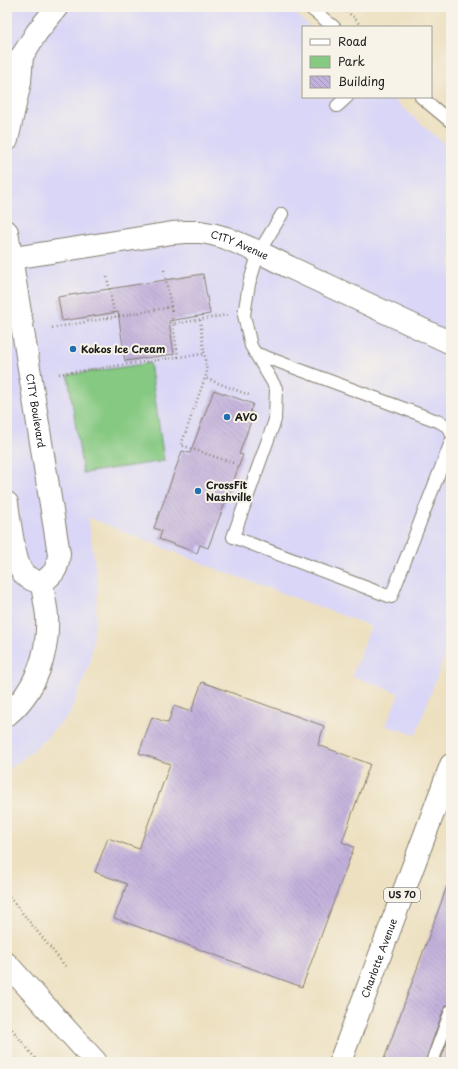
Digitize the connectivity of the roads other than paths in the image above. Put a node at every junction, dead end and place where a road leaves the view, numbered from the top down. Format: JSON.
{"nodes":[{"id":1,"x":57,"y":7,"type":"edge"},
{"id":2,"x":309,"y":7,"type":"edge"},
{"id":3,"x":333,"y":26,"type":"edge"},
{"id":4,"x":14,"y":51,"type":"edge"},
{"id":5,"x":7,"y":76,"type":"edge"},
{"id":6,"x":346,"y":98,"type":"edge"},
{"id":7,"x":421,"y":98,"type":"edge"},
{"id":8,"x":337,"y":106,"type":"dead end"},
{"id":9,"x":451,"y":122,"type":"edge"},
{"id":10,"x":7,"y":140,"type":"edge"},
{"id":11,"x":282,"y":214,"type":"dead end"},
{"id":12,"x":7,"y":232,"type":"edge"},
{"id":13,"x":259,"y":252,"type":"junction"},
{"id":14,"x":9,"y":259,"type":"edge"},
{"id":15,"x":451,"y":343,"type":"edge"},
{"id":16,"x":255,"y":353,"type":"junction"},
{"id":17,"x":451,"y":433,"type":"edge"},
{"id":18,"x":451,"y":442,"type":"edge"},
{"id":19,"x":7,"y":503,"type":"edge"},
{"id":20,"x":42,"y":583,"type":"junction"},
{"id":21,"x":7,"y":715,"type":"edge"},
{"id":22,"x":451,"y":765,"type":"edge"},
{"id":23,"x":7,"y":964,"type":"edge"},
{"id":24,"x":451,"y":1011,"type":"edge"},
{"id":25,"x":96,"y":1062,"type":"edge"},
{"id":26,"x":340,"y":1062,"type":"edge"},
{"id":27,"x":432,"y":1062,"type":"edge"}],
"edges":[{"from":1,"to":4,"type":"street"},
{"from":2,"to":3,"type":"lane"},
{"from":4,"to":5,"type":"street"},
{"from":4,"to":10,"type":"street"},
{"from":6,"to":8,"type":"lane"},
{"from":7,"to":9,"type":"lane"},
{"from":11,"to":13,"type":"lane"},
{"from":12,"to":14,"type":"street","name":"C1TY Boulevard"},
{"from":13,"to":14,"type":"street","name":"C1TY Avenue"},
{"from":13,"to":15,"type":"street","name":"C1TY Avenue"},
{"from":13,"to":16,"type":"lane"},
{"from":14,"to":20,"type":"street","name":"C1TY Boulevard"},
{"from":16,"to":17,"type":"lane"},
{"from":16,"to":18,"type":"lane"},
{"from":19,"to":20,"type":"street"},
{"from":20,"to":21,"type":"street"},
{"from":22,"to":26,"type":"street","name":"Charlotte Avenue","number":"US 70"},
{"from":23,"to":25,"type":"street"},
{"from":24,"to":27,"type":"lane"}]}
